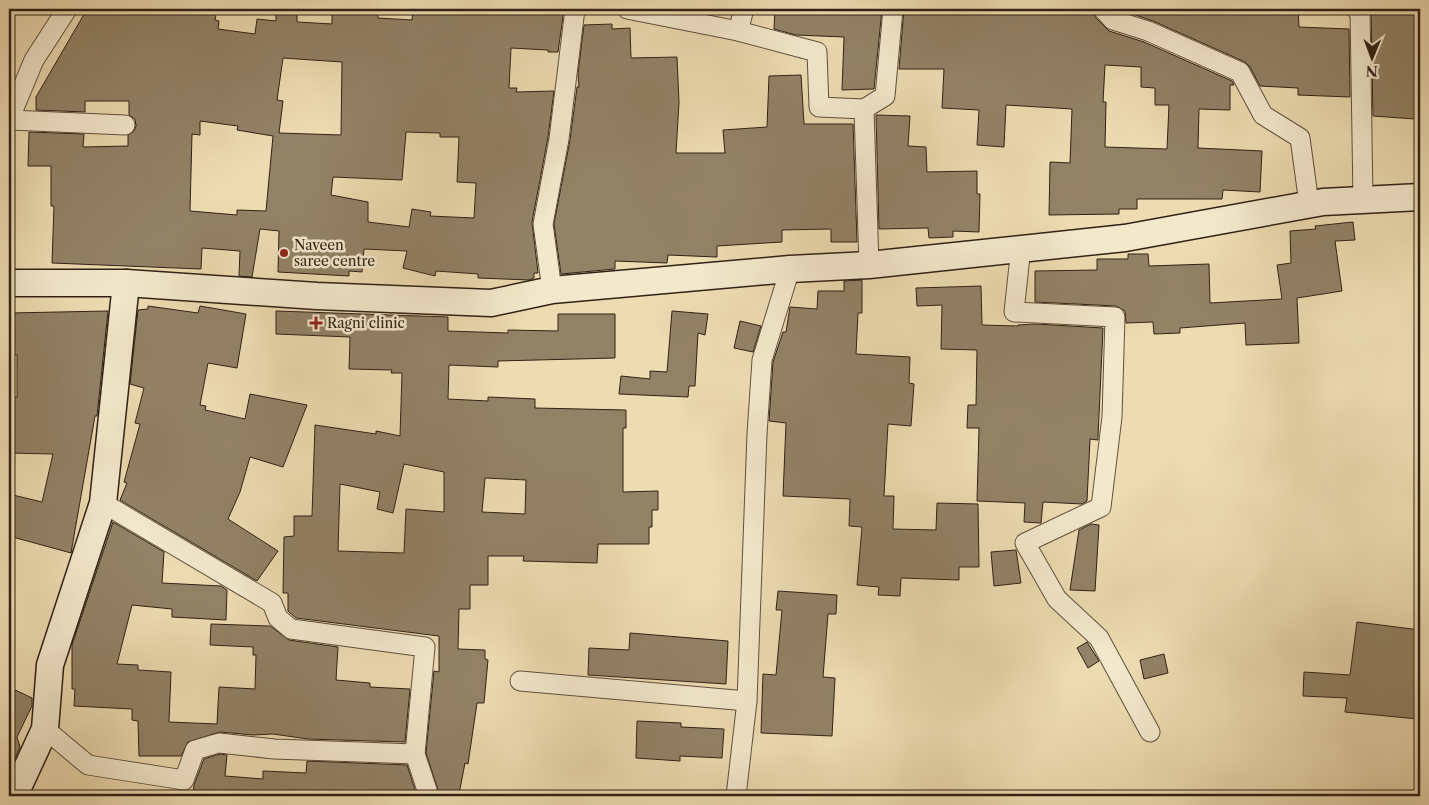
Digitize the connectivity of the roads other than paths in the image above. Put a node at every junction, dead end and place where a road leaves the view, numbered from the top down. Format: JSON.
{"nodes":[{"id":1,"x":67,"y":9,"type":"edge"},
{"id":2,"x":576,"y":9,"type":"edge"},
{"id":3,"x":628,"y":9,"type":"edge"},
{"id":4,"x":744,"y":9,"type":"edge"},
{"id":5,"x":893,"y":9,"type":"edge"},
{"id":6,"x":1103,"y":9,"type":"edge"},
{"id":7,"x":1356,"y":9,"type":"edge"},
{"id":8,"x":738,"y":31,"type":"junction"},
{"id":9,"x":864,"y":109,"type":"junction"},
{"id":10,"x":9,"y":120,"type":"edge"},
{"id":11,"x":125,"y":125,"type":"dead end"},
{"id":12,"x":1420,"y":196,"type":"edge"},
{"id":13,"x":1363,"y":200,"type":"junction"},
{"id":14,"x":1309,"y":204,"type":"junction"},
{"id":15,"x":1021,"y":247,"type":"junction"},
{"id":16,"x":869,"y":265,"type":"junction"},
{"id":17,"x":790,"y":268,"type":"junction"},
{"id":18,"x":9,"y":283,"type":"edge"},
{"id":19,"x":126,"y":283,"type":"junction"},
{"id":20,"x":552,"y":290,"type":"junction"},
{"id":21,"x":103,"y":503,"type":"junction"},
{"id":22,"x":520,"y":681,"type":"dead end"},
{"id":23,"x":747,"y":702,"type":"junction"},
{"id":24,"x":45,"y":729,"type":"junction"},
{"id":25,"x":1150,"y":732,"type":"dead end"},
{"id":26,"x":415,"y":754,"type":"junction"},
{"id":27,"x":14,"y":796,"type":"edge"},
{"id":28,"x":428,"y":796,"type":"edge"},
{"id":29,"x":736,"y":796,"type":"edge"}],
"edges":[{"from":1,"to":10,"type":"street"},
{"from":2,"to":20,"type":"street"},
{"from":3,"to":8,"type":"street"},
{"from":4,"to":8,"type":"street"},
{"from":5,"to":9,"type":"street"},
{"from":6,"to":14,"type":"street"},
{"from":7,"to":13,"type":"street"},
{"from":8,"to":9,"type":"street"},
{"from":9,"to":16,"type":"street"},
{"from":10,"to":11,"type":"street"},
{"from":12,"to":13,"type":"main road"},
{"from":13,"to":14,"type":"main road"},
{"from":14,"to":15,"type":"main road"},
{"from":15,"to":16,"type":"main road"},
{"from":15,"to":25,"type":"street"},
{"from":16,"to":17,"type":"main road"},
{"from":17,"to":20,"type":"main road"},
{"from":17,"to":23,"type":"street"},
{"from":18,"to":19,"type":"main road"},
{"from":19,"to":20,"type":"main road"},
{"from":19,"to":21,"type":"main road"},
{"from":21,"to":24,"type":"main road"},
{"from":21,"to":26,"type":"street"},
{"from":22,"to":23,"type":"street"},
{"from":23,"to":29,"type":"street"},
{"from":24,"to":26,"type":"street"},
{"from":24,"to":27,"type":"main road"},
{"from":26,"to":28,"type":"street"}]}
